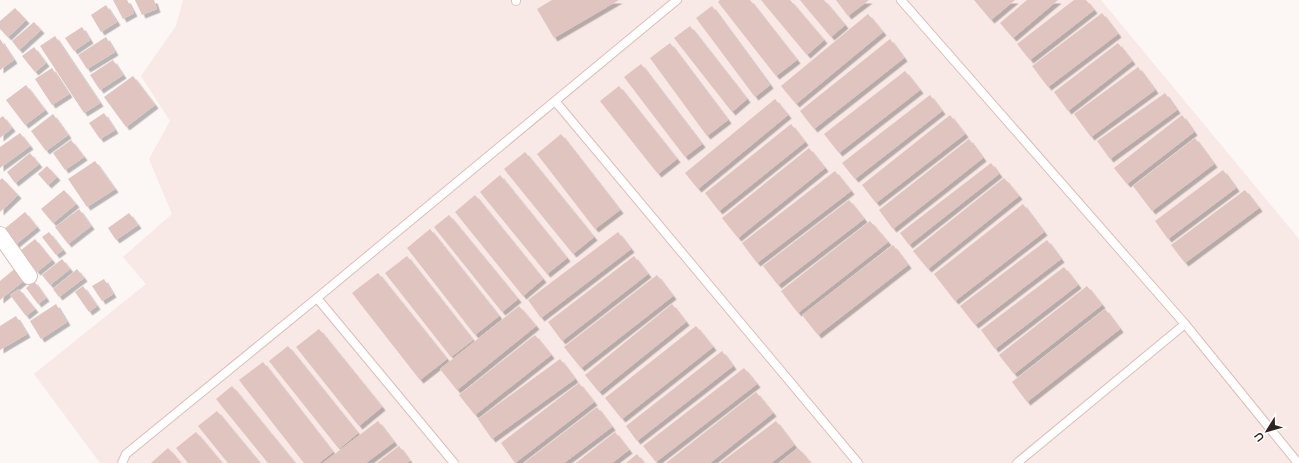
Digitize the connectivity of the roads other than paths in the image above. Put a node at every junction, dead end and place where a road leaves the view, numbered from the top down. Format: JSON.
{"nodes":[{"id":1,"x":677,"y":0,"type":"edge"},
{"id":2,"x":901,"y":0,"type":"edge"},
{"id":3,"x":555,"y":101,"type":"junction"},
{"id":4,"x":0,"y":235,"type":"edge"},
{"id":5,"x":29,"y":276,"type":"dead end"},
{"id":6,"x":317,"y":298,"type":"junction"},
{"id":7,"x":1185,"y":324,"type":"junction"},
{"id":8,"x":122,"y":463,"type":"edge"},
{"id":9,"x":454,"y":463,"type":"edge"},
{"id":10,"x":858,"y":463,"type":"edge"},
{"id":11,"x":1017,"y":463,"type":"edge"},
{"id":12,"x":1298,"y":463,"type":"edge"}],
"edges":[{"from":1,"to":3,"type":"lane"},
{"from":2,"to":7,"type":"lane"},
{"from":3,"to":6,"type":"lane"},
{"from":3,"to":10,"type":"lane"},
{"from":4,"to":5,"type":"street"},
{"from":6,"to":8,"type":"lane"},
{"from":6,"to":9,"type":"lane"},
{"from":7,"to":11,"type":"lane"},
{"from":7,"to":12,"type":"lane"}]}
